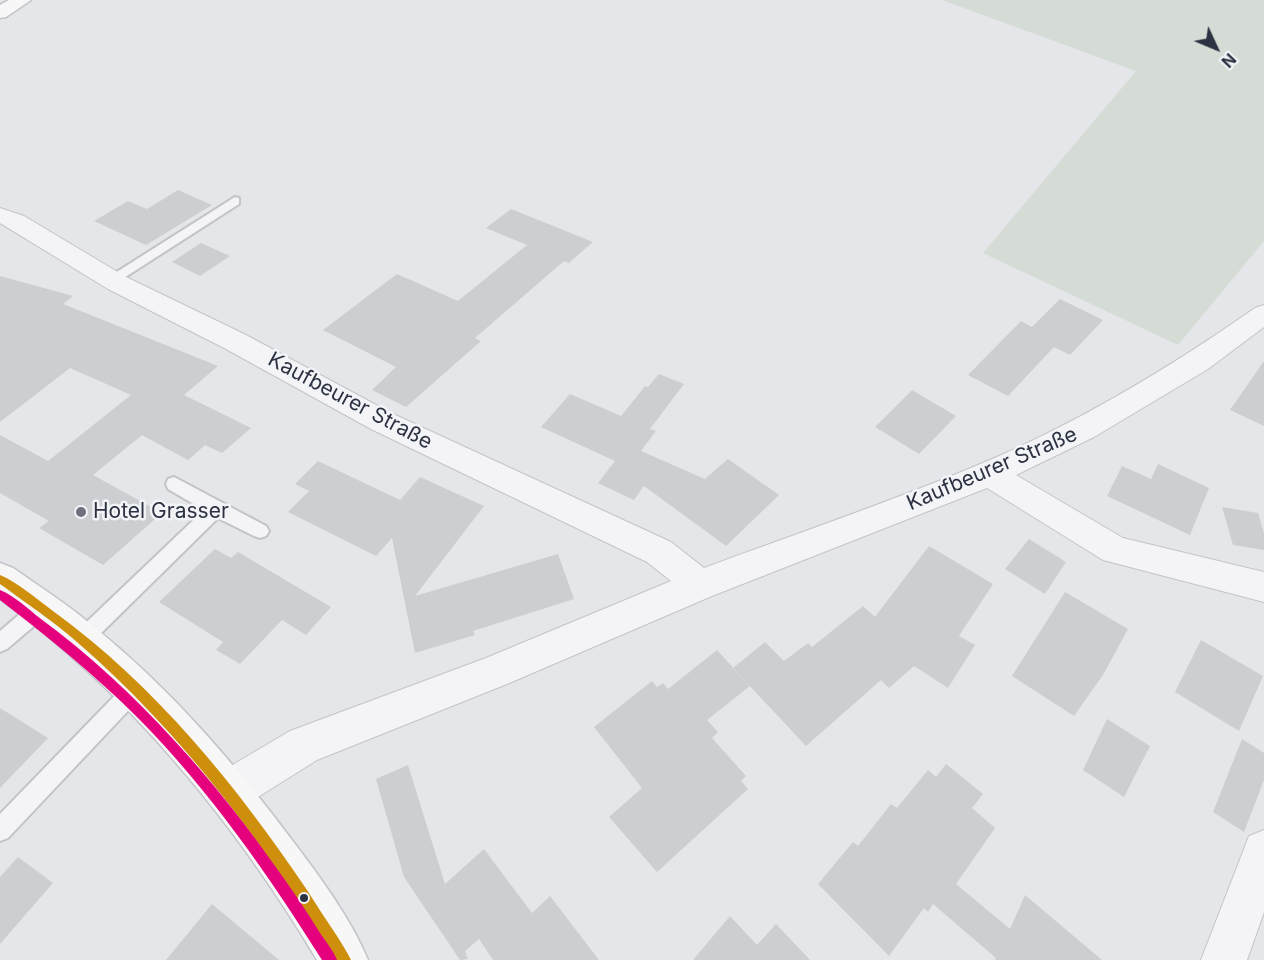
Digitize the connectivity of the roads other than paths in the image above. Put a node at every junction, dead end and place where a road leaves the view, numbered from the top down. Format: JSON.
{"nodes":[{"id":1,"x":22,"y":0,"type":"edge"},
{"id":2,"x":0,"y":13,"type":"edge"},
{"id":3,"x":236,"y":201,"type":"dead end"},
{"id":4,"x":0,"y":215,"type":"edge"},
{"id":5,"x":111,"y":280,"type":"junction"},
{"id":6,"x":1264,"y":314,"type":"edge"},
{"id":7,"x":990,"y":474,"type":"junction"},
{"id":8,"x":174,"y":484,"type":"dead end"},
{"id":9,"x":216,"y":509,"type":"junction"},
{"id":10,"x":260,"y":531,"type":"dead end"},
{"id":11,"x":0,"y":579,"type":"edge"},
{"id":12,"x":700,"y":585,"type":"junction"},
{"id":13,"x":1264,"y":587,"type":"edge"},
{"id":14,"x":41,"y":608,"type":"junction"},
{"id":15,"x":81,"y":640,"type":"junction"},
{"id":16,"x":0,"y":644,"type":"edge"},
{"id":17,"x":135,"y":689,"type":"junction"},
{"id":18,"x":227,"y":792,"type":"junction"},
{"id":19,"x":0,"y":830,"type":"edge"},
{"id":20,"x":1264,"y":851,"type":"edge"},
{"id":21,"x":344,"y":960,"type":"edge"},
{"id":22,"x":1224,"y":960,"type":"edge"}],
"edges":[{"from":1,"to":2,"type":"street"},
{"from":3,"to":5,"type":"lane"},
{"from":4,"to":5,"type":"street","name":"Kaufbeurer Straße"},
{"from":5,"to":12,"type":"street","name":"Kaufbeurer Straße"},
{"from":6,"to":7,"type":"street","name":"Kaufbeurer Straße"},
{"from":7,"to":12,"type":"street","name":"Kaufbeurer Straße"},
{"from":7,"to":13,"type":"street"},
{"from":8,"to":9,"type":"lane"},
{"from":9,"to":10,"type":"lane"},
{"from":9,"to":15,"type":"lane"},
{"from":11,"to":14,"type":"street"},
{"from":12,"to":18,"type":"street","name":"Kaufbeurer Straße"},
{"from":14,"to":15,"type":"street"},
{"from":14,"to":16,"type":"lane"},
{"from":15,"to":17,"type":"street"},
{"from":17,"to":18,"type":"street"},
{"from":17,"to":19,"type":"lane"},
{"from":18,"to":21,"type":"street"},
{"from":20,"to":22,"type":"street"}]}
